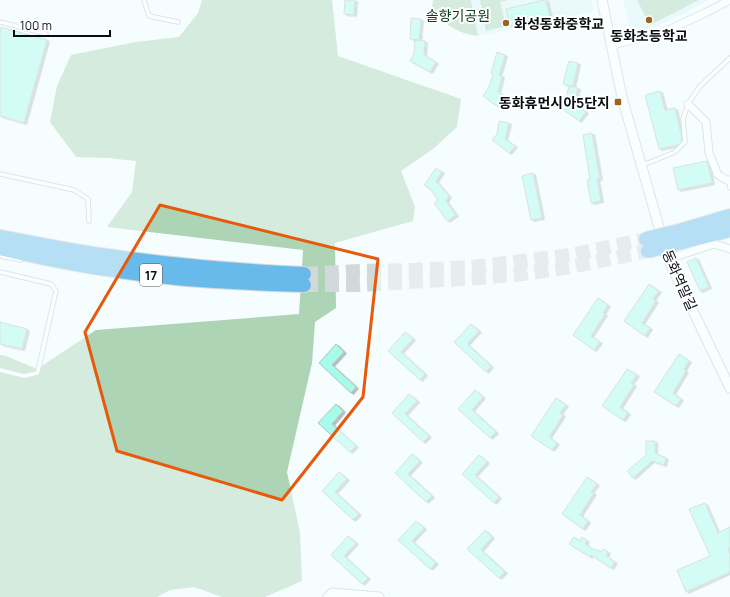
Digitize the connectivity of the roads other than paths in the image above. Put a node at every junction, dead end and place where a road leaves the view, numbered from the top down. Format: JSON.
{"nodes":[{"id":1,"x":144,"y":0,"type":"edge"},
{"id":2,"x":602,"y":0,"type":"edge"},
{"id":3,"x":730,"y":0,"type":"edge"},
{"id":4,"x":0,"y":22,"type":"edge"},
{"id":5,"x":178,"y":22,"type":"dead end"},
{"id":6,"x":46,"y":34,"type":"dead end"},
{"id":7,"x":612,"y":45,"type":"junction"},
{"id":8,"x":730,"y":58,"type":"edge"},
{"id":9,"x":688,"y":104,"type":"junction"},
{"id":10,"x":642,"y":166,"type":"junction"},
{"id":11,"x":0,"y":174,"type":"edge"},
{"id":12,"x":729,"y":180,"type":"edge"},
{"id":13,"x":730,"y":188,"type":"edge"},
{"id":14,"x":730,"y":216,"type":"edge"},
{"id":15,"x":89,"y":221,"type":"dead end"},
{"id":16,"x":730,"y":230,"type":"edge"},
{"id":17,"x":0,"y":237,"type":"edge"},
{"id":18,"x":680,"y":237,"type":"junction"},
{"id":19,"x":647,"y":245,"type":"tunnel mouth"},
{"id":20,"x":0,"y":248,"type":"edge"},
{"id":21,"x":730,"y":249,"type":"edge"},
{"id":22,"x":0,"y":256,"type":"edge"},
{"id":23,"x":668,"y":259,"type":"junction"},
{"id":24,"x":28,"y":261,"type":"dead end"},
{"id":25,"x":64,"y":266,"type":"dead end"},
{"id":26,"x":86,"y":266,"type":"junction"},
{"id":27,"x":0,"y":272,"type":"edge"},
{"id":28,"x":0,"y":370,"type":"edge"},
{"id":29,"x":728,"y":378,"type":"edge"},
{"id":30,"x":730,"y":388,"type":"edge"},
{"id":31,"x":328,"y":597,"type":"edge"},
{"id":32,"x":379,"y":597,"type":"edge"}],
"edges":[{"from":1,"to":5,"type":"lane"},
{"from":2,"to":7,"type":"street","name":"동화역말길"},
{"from":3,"to":7,"type":"street"},
{"from":4,"to":6,"type":"lane"},
{"from":7,"to":10,"type":"street","name":"동화역말길"},
{"from":8,"to":9,"type":"lane"},
{"from":9,"to":10,"type":"lane"},
{"from":9,"to":12,"type":"street"},
{"from":10,"to":23,"type":"street","name":"동화역말길"},
{"from":11,"to":15,"type":"lane"},
{"from":12,"to":13,"type":"lane"},
{"from":14,"to":18,"type":"highway"},
{"from":16,"to":18,"type":"highway"},
{"from":17,"to":26,"type":"highway","number":"17"},
{"from":18,"to":19,"type":"highway","bridge":true},
{"from":20,"to":26,"type":"highway","number":"17"},
{"from":21,"to":23,"type":"street"},
{"from":22,"to":24,"type":"lane"},
{"from":23,"to":29,"type":"street","name":"동화역말길"},
{"from":25,"to":26,"type":"lane"},
{"from":27,"to":28,"type":"lane"},
{"from":29,"to":30,"type":"street","name":"동화역말길"},
{"from":31,"to":32,"type":"street"}]}
